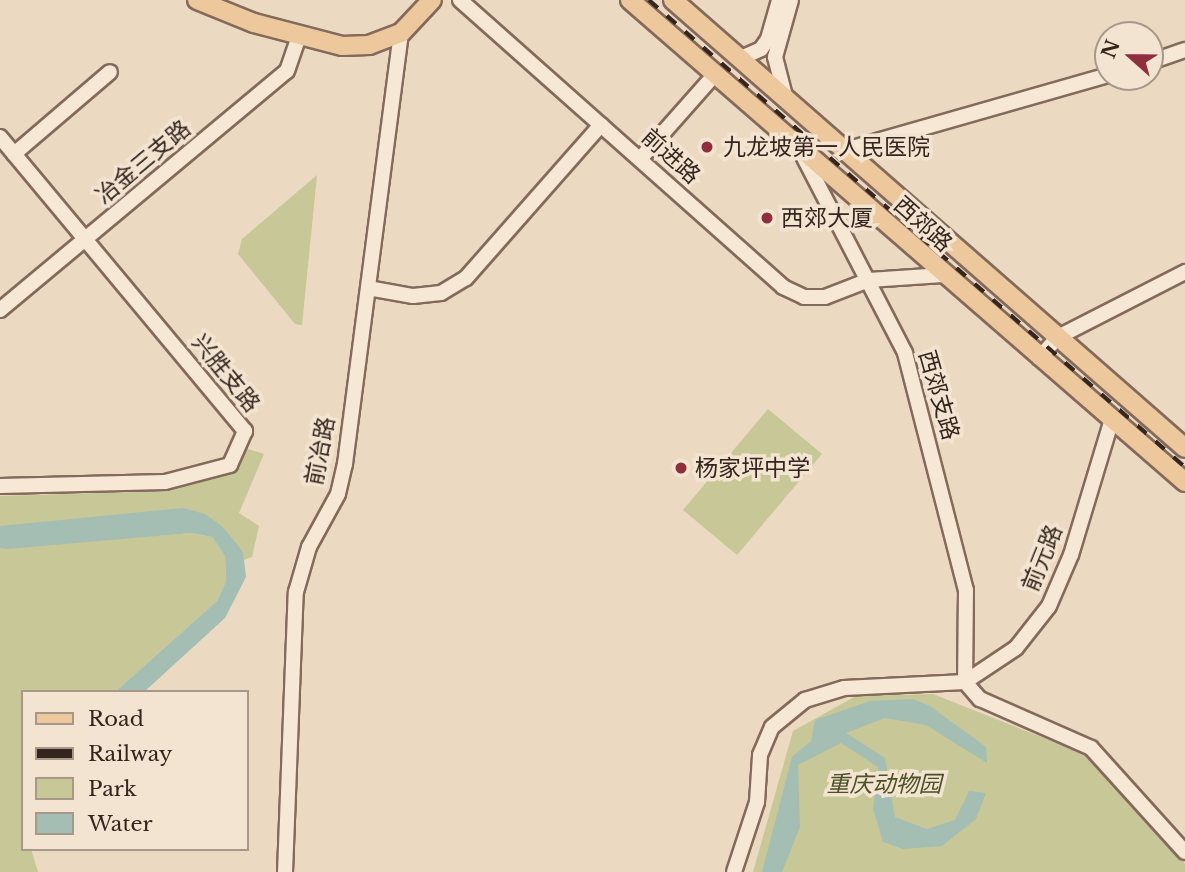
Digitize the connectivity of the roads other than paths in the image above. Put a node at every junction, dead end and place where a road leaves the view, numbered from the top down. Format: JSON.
{"nodes":[{"id":1,"x":197,"y":0,"type":"edge"},
{"id":2,"x":432,"y":0,"type":"edge"},
{"id":3,"x":460,"y":0,"type":"edge"},
{"id":4,"x":630,"y":0,"type":"edge"},
{"id":5,"x":673,"y":0,"type":"edge"},
{"id":6,"x":779,"y":0,"type":"edge"},
{"id":7,"x":791,"y":0,"type":"edge"},
{"id":8,"x":401,"y":33,"type":"junction"},
{"id":9,"x":299,"y":37,"type":"junction"},
{"id":10,"x":1185,"y":50,"type":"edge"},
{"id":11,"x":1164,"y":57,"type":"edge"},
{"id":12,"x":741,"y":58,"type":"junction"},
{"id":13,"x":110,"y":72,"type":"dead end"},
{"id":14,"x":716,"y":72,"type":"junction"},
{"id":15,"x":1094,"y":79,"type":"edge"},
{"id":16,"x":785,"y":97,"type":"junction"},
{"id":17,"x":601,"y":125,"type":"junction"},
{"id":18,"x":0,"y":137,"type":"edge"},
{"id":19,"x":796,"y":141,"type":"junction"},
{"id":20,"x":845,"y":150,"type":"junction"},
{"id":21,"x":14,"y":154,"type":"junction"},
{"id":22,"x":640,"y":159,"type":"junction"},
{"id":23,"x":86,"y":240,"type":"junction"},
{"id":24,"x":1185,"y":272,"type":"edge"},
{"id":25,"x":943,"y":275,"type":"junction"},
{"id":26,"x":869,"y":280,"type":"junction"},
{"id":27,"x":368,"y":288,"type":"junction"},
{"id":28,"x":0,"y":310,"type":"edge"},
{"id":29,"x":1058,"y":337,"type":"junction"},
{"id":30,"x":1039,"y":358,"type":"junction"},
{"id":31,"x":1112,"y":419,"type":"junction"},
{"id":32,"x":1185,"y":448,"type":"edge"},
{"id":33,"x":1185,"y":482,"type":"edge"},
{"id":34,"x":0,"y":486,"type":"edge"},
{"id":35,"x":965,"y":682,"type":"junction"},
{"id":36,"x":1185,"y":852,"type":"edge"},
{"id":37,"x":285,"y":872,"type":"edge"},
{"id":38,"x":734,"y":872,"type":"edge"}],
"edges":[{"from":1,"to":9,"type":"main road"},
{"from":2,"to":8,"type":"main road"},
{"from":3,"to":17,"type":"street","name":"前进路"},
{"from":4,"to":14,"type":"main road","name":"西郊路"},
{"from":5,"to":12,"type":"main road","name":"西郊路"},
{"from":6,"to":12,"type":"street"},
{"from":7,"to":16,"type":"street"},
{"from":8,"to":9,"type":"main road"},
{"from":8,"to":27,"type":"street","name":"前冶路"},
{"from":9,"to":23,"type":"street","name":"冶金三支路"},
{"from":10,"to":11,"type":"street"},
{"from":12,"to":16,"type":"main road","name":"西郊路"},
{"from":13,"to":21,"type":"street"},
{"from":14,"to":19,"type":"main road","name":"西郊路"},
{"from":14,"to":22,"type":"street"},
{"from":15,"to":20,"type":"street"},
{"from":16,"to":20,"type":"main road","name":"西郊路"},
{"from":17,"to":22,"type":"street","name":"前进路"},
{"from":17,"to":27,"type":"street"},
{"from":18,"to":21,"type":"street","name":"兴胜支路"},
{"from":19,"to":25,"type":"main road","name":"西郊路"},
{"from":19,"to":26,"type":"street","name":"西郊支路"},
{"from":20,"to":29,"type":"main road","name":"西郊路"},
{"from":21,"to":23,"type":"street","name":"兴胜支路"},
{"from":22,"to":26,"type":"street","name":"前进路"},
{"from":23,"to":28,"type":"street","name":"冶金三支路"},
{"from":23,"to":34,"type":"street","name":"兴胜支路"},
{"from":24,"to":29,"type":"street"},
{"from":25,"to":26,"type":"street","name":"前进路"},
{"from":25,"to":30,"type":"main road","name":"西郊路"},
{"from":26,"to":35,"type":"street","name":"西郊支路"},
{"from":27,"to":37,"type":"street","name":"前冶路"},
{"from":29,"to":30,"type":"street"},
{"from":29,"to":32,"type":"main road","name":"西郊路"},
{"from":30,"to":31,"type":"main road","name":"西郊路"},
{"from":31,"to":33,"type":"main road","name":"西郊路"},
{"from":31,"to":35,"type":"street","name":"前元路"},
{"from":35,"to":36,"type":"street"},
{"from":35,"to":38,"type":"street"}]}
